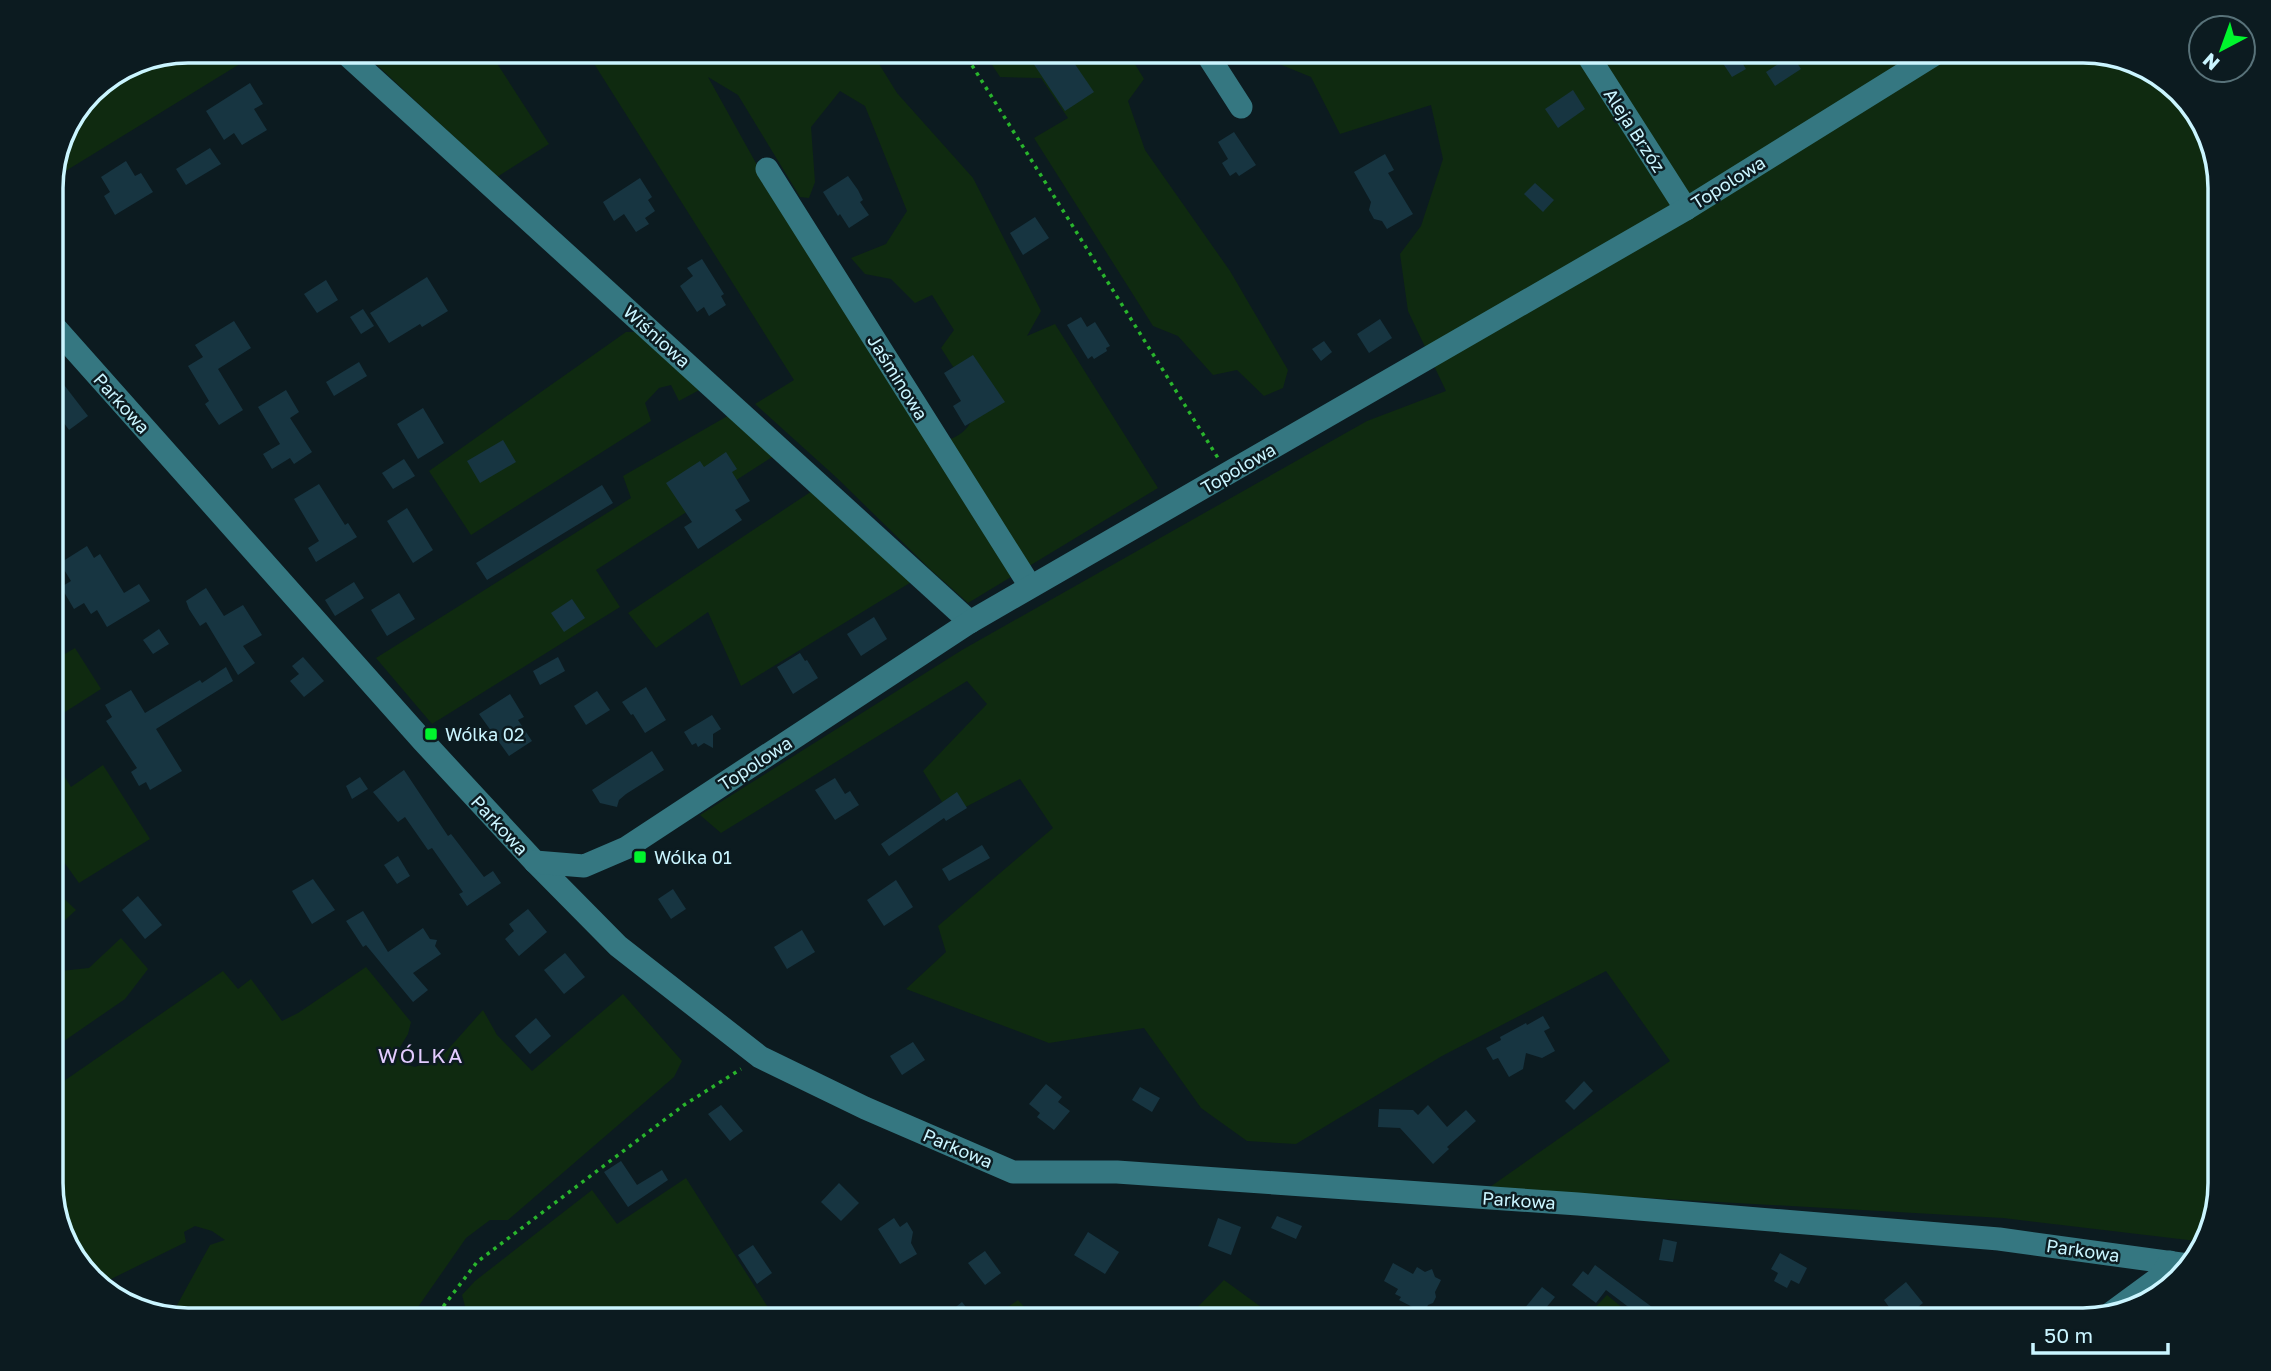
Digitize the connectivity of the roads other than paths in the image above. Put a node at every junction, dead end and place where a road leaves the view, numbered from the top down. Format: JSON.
{"nodes":[{"id":1,"x":356,"y":63,"type":"edge"},
{"id":2,"x":1213,"y":63,"type":"edge"},
{"id":3,"x":1593,"y":63,"type":"edge"},
{"id":4,"x":1921,"y":63,"type":"edge"},
{"id":5,"x":1241,"y":107,"type":"dead end"},
{"id":6,"x":767,"y":169,"type":"dead end"},
{"id":7,"x":1686,"y":209,"type":"junction"},
{"id":8,"x":63,"y":336,"type":"edge"},
{"id":9,"x":1030,"y":586,"type":"junction"},
{"id":10,"x":970,"y":622,"type":"junction"},
{"id":11,"x":535,"y":862,"type":"junction"},
{"id":12,"x":2179,"y":1264,"type":"edge"},
{"id":13,"x":2177,"y":1265,"type":"edge"},
{"id":14,"x":2129,"y":1300,"type":"edge"}],
"edges":[{"from":1,"to":10,"type":"street","name":"Wiśniowa"},
{"from":2,"to":5,"type":"street"},
{"from":3,"to":7,"type":"street","name":"Aleja Brzóz"},
{"from":4,"to":7,"type":"street","name":"Topolowa"},
{"from":6,"to":9,"type":"street","name":"Jaśminowa"},
{"from":7,"to":9,"type":"street","name":"Topolowa"},
{"from":8,"to":11,"type":"street","name":"Parkowa"},
{"from":9,"to":10,"type":"street","name":"Topolowa"},
{"from":10,"to":11,"type":"street","name":"Topolowa"},
{"from":11,"to":12,"type":"street","name":"Parkowa"},
{"from":13,"to":14,"type":"street"}]}
